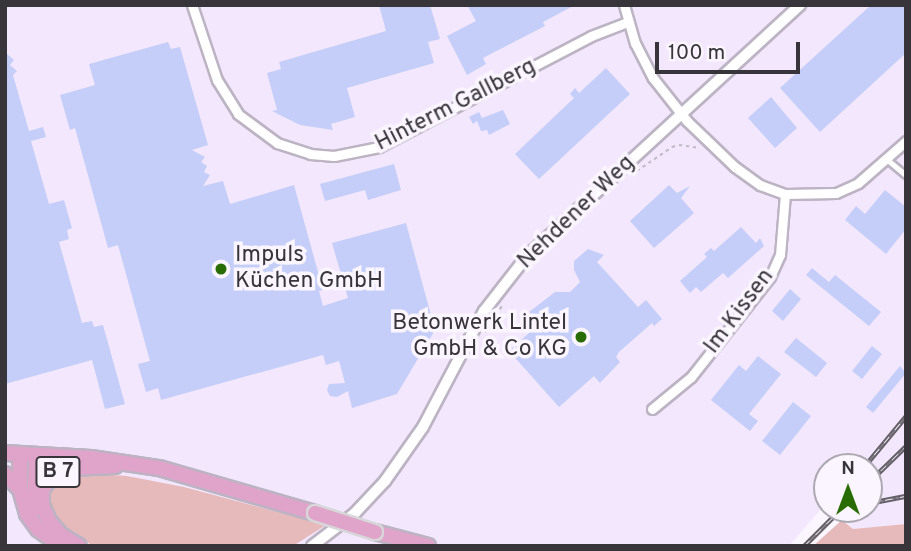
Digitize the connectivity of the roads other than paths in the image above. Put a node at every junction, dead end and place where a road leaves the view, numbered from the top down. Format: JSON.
{"nodes":[{"id":1,"x":192,"y":5,"type":"edge"},
{"id":2,"x":624,"y":5,"type":"edge"},
{"id":3,"x":800,"y":5,"type":"edge"},
{"id":4,"x":628,"y":22,"type":"junction"},
{"id":5,"x":682,"y":115,"type":"junction"},
{"id":6,"x":906,"y":141,"type":"edge"},
{"id":7,"x":888,"y":160,"type":"junction"},
{"id":8,"x":906,"y":175,"type":"edge"},
{"id":9,"x":785,"y":194,"type":"junction"},
{"id":10,"x":652,"y":409,"type":"dead end"},
{"id":11,"x":13,"y":453,"type":"edge"},
{"id":12,"x":36,"y":455,"type":"junction"},
{"id":13,"x":130,"y":463,"type":"junction"},
{"id":14,"x":5,"y":474,"type":"edge"},
{"id":15,"x":20,"y":489,"type":"junction"},
{"id":16,"x":60,"y":540,"type":"edge"},
{"id":17,"x":79,"y":546,"type":"edge"},
{"id":18,"x":312,"y":546,"type":"edge"},
{"id":19,"x":428,"y":546,"type":"edge"}],
"edges":[{"from":1,"to":4,"type":"street","name":"Hinterm Gallberg"},
{"from":2,"to":4,"type":"street"},
{"from":3,"to":5,"type":"street","name":"Nehdener Weg"},
{"from":4,"to":5,"type":"street"},
{"from":5,"to":9,"type":"street"},
{"from":5,"to":18,"type":"street","name":"Nehdener Weg"},
{"from":6,"to":7,"type":"street"},
{"from":7,"to":8,"type":"lane"},
{"from":7,"to":9,"type":"street"},
{"from":9,"to":10,"type":"street","name":"Im Kissen"},
{"from":11,"to":12,"type":"main road","number":"B 7"},
{"from":11,"to":15,"type":"main road","number":"B 7"},
{"from":12,"to":13,"type":"main road","number":"B 7"},
{"from":12,"to":16,"type":"main road","number":"B 7"},
{"from":13,"to":16,"type":"main road","number":"B 7"},
{"from":13,"to":19,"type":"main road","number":"B 7","bridge":true},
{"from":14,"to":15,"type":"main road","number":"B 7"},
{"from":15,"to":16,"type":"main road","number":"B 7"},
{"from":16,"to":17,"type":"main road","number":"B 7"}]}
